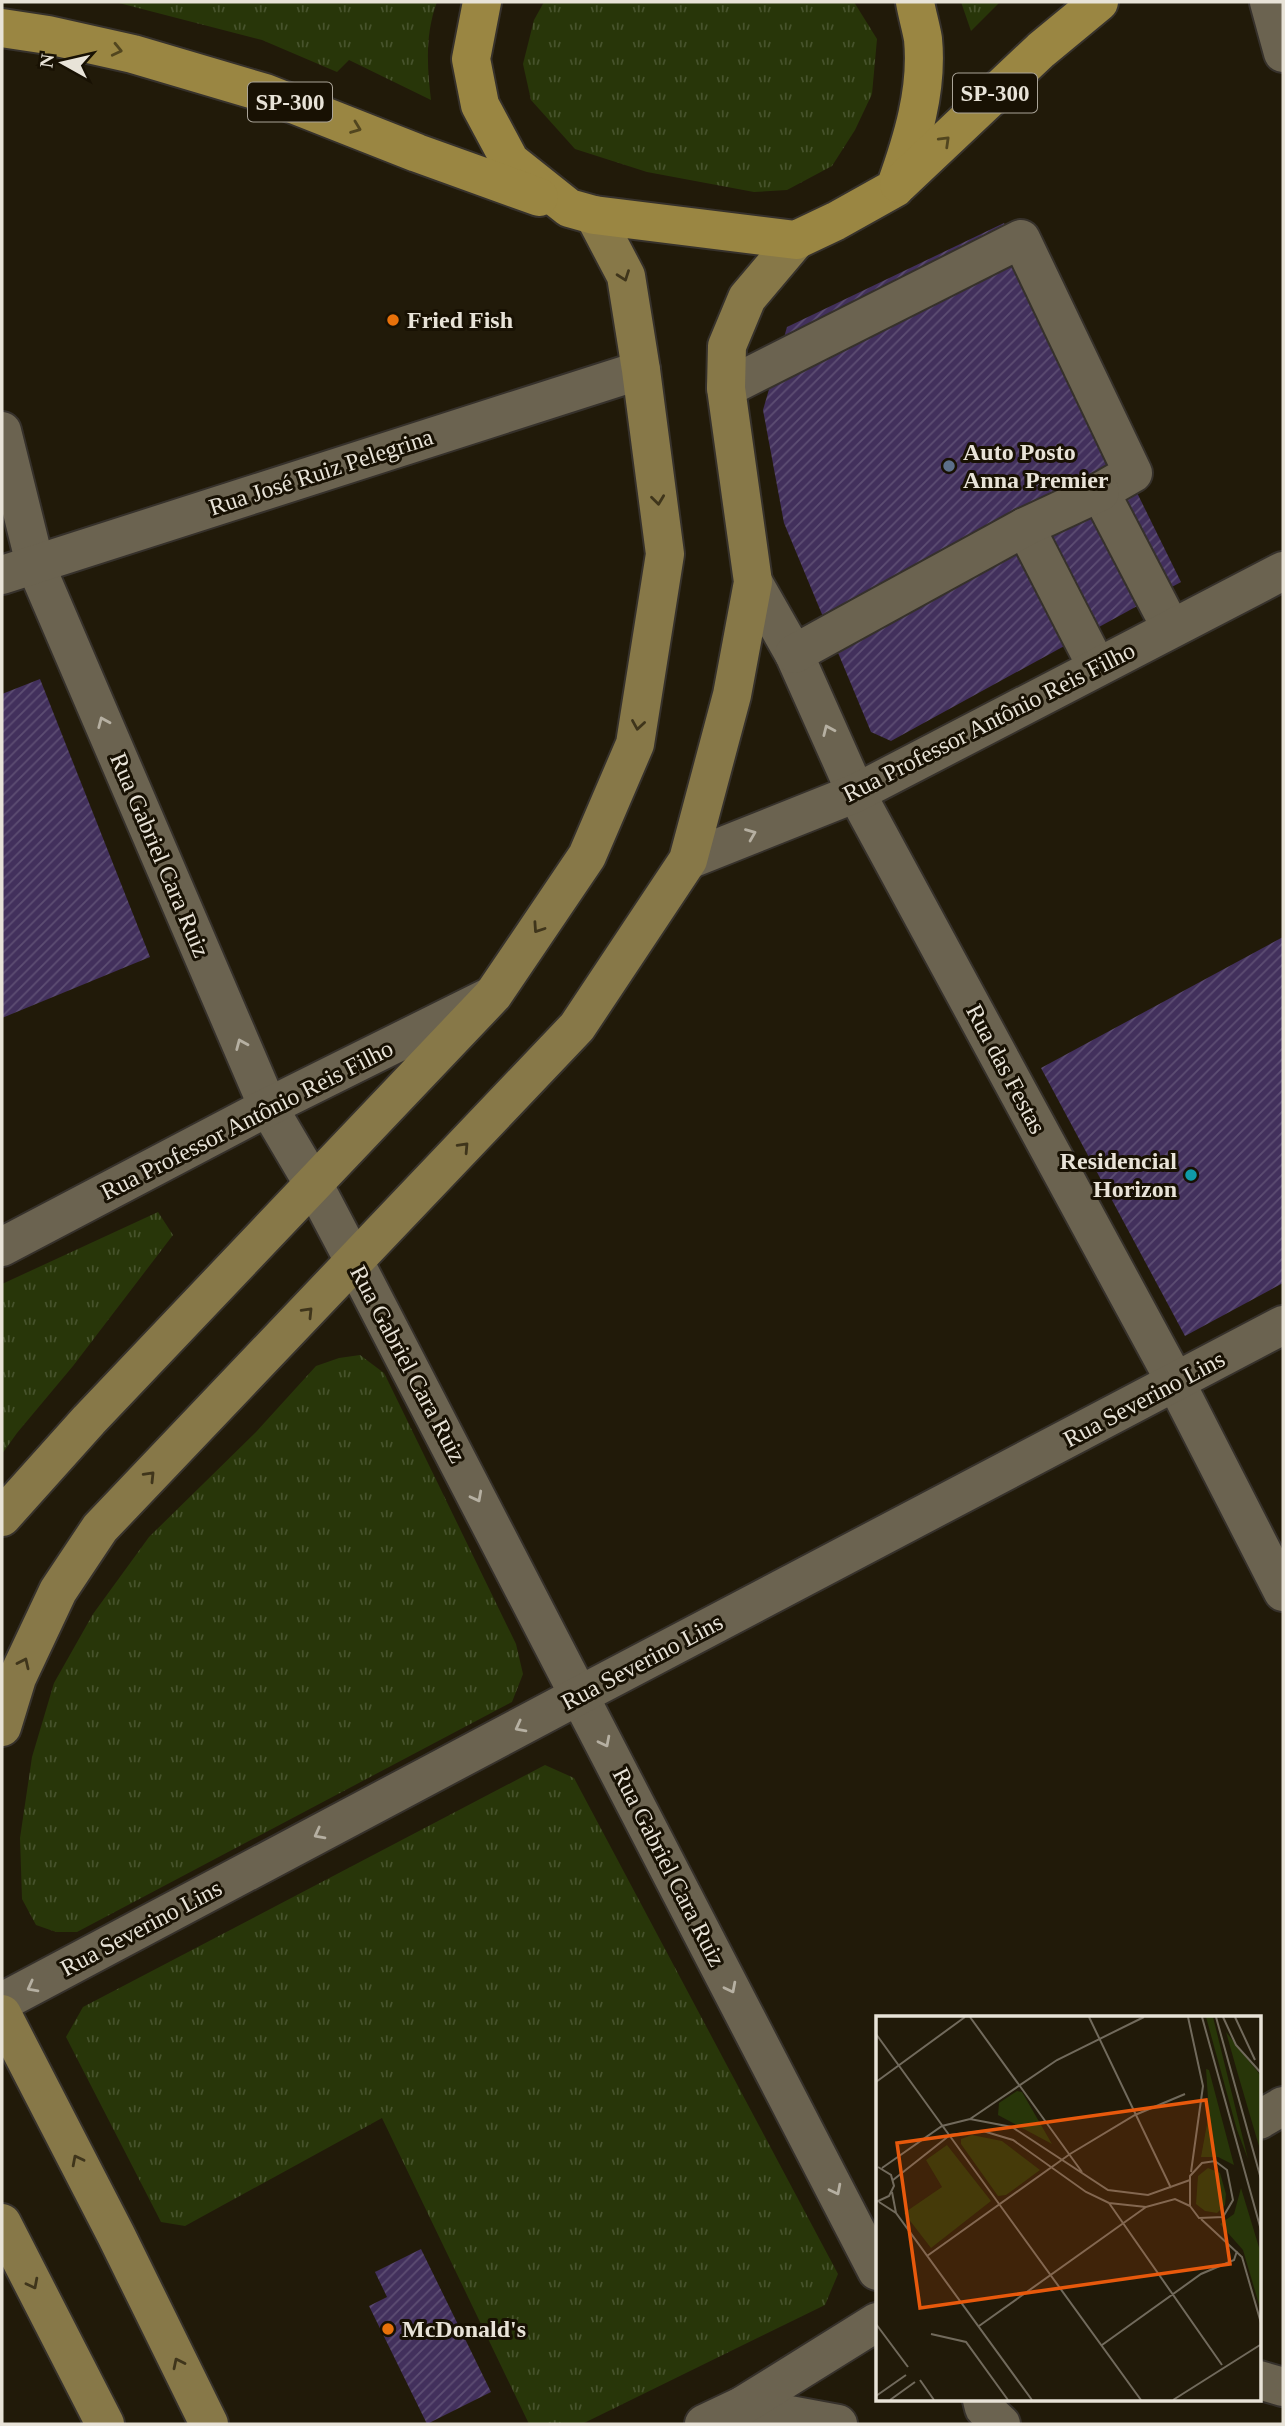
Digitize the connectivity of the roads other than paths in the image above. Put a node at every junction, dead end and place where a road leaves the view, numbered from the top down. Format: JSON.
{"nodes":[{"id":1,"x":482,"y":2,"type":"edge"},
{"id":2,"x":915,"y":2,"type":"edge"},
{"id":3,"x":1099,"y":2,"type":"edge"},
{"id":4,"x":1269,"y":2,"type":"edge"},
{"id":5,"x":2,"y":28,"type":"edge"},
{"id":6,"x":1283,"y":52,"type":"edge"},
{"id":7,"x":895,"y":188,"type":"junction"},
{"id":8,"x":581,"y":211,"type":"junction"},
{"id":9,"x":796,"y":240,"type":"junction"},
{"id":10,"x":641,"y":370,"type":"junction"},
{"id":11,"x":726,"y":388,"type":"junction"},
{"id":12,"x":2,"y":431,"type":"edge"},
{"id":13,"x":1100,"y":492,"type":"junction"},
{"id":14,"x":1025,"y":527,"type":"junction"},
{"id":15,"x":19,"y":569,"type":"edge"},
{"id":16,"x":1283,"y":571,"type":"edge"},
{"id":17,"x":753,"y":582,"type":"junction"},
{"id":18,"x":1171,"y":628,"type":"junction"},
{"id":19,"x":794,"y":654,"type":"junction"},
{"id":20,"x":1097,"y":667,"type":"junction"},
{"id":21,"x":856,"y":793,"type":"junction"},
{"id":22,"x":688,"y":860,"type":"junction"},
{"id":23,"x":493,"y":995,"type":"junction"},
{"id":24,"x":268,"y":1107,"type":"junction"},
{"id":25,"x":314,"y":1185,"type":"junction"},
{"id":26,"x":2,"y":1247,"type":"edge"},
{"id":27,"x":355,"y":1262,"type":"junction"},
{"id":28,"x":1283,"y":1325,"type":"edge"},
{"id":29,"x":1176,"y":1383,"type":"junction"},
{"id":30,"x":2,"y":1517,"type":"edge"},
{"id":31,"x":1283,"y":1592,"type":"edge"},
{"id":32,"x":580,"y":1695,"type":"junction"},
{"id":33,"x":2,"y":1727,"type":"edge"},
{"id":34,"x":2,"y":2003,"type":"edge"},
{"id":35,"x":2,"y":2014,"type":"edge"},
{"id":36,"x":1283,"y":2106,"type":"edge"},
{"id":37,"x":1260,"y":2119,"type":"edge"},
{"id":38,"x":2,"y":2223,"type":"edge"},
{"id":39,"x":876,"y":2269,"type":"edge"},
{"id":40,"x":876,"y":2323,"type":"edge"},
{"id":41,"x":1260,"y":2380,"type":"edge"},
{"id":42,"x":1283,"y":2387,"type":"edge"},
{"id":43,"x":982,"y":2402,"type":"edge"},
{"id":44,"x":742,"y":2406,"type":"junction"},
{"id":45,"x":105,"y":2424,"type":"edge"},
{"id":46,"x":209,"y":2424,"type":"edge"},
{"id":47,"x":704,"y":2424,"type":"edge"},
{"id":48,"x":838,"y":2424,"type":"edge"},
{"id":49,"x":1001,"y":2424,"type":"edge"}],
"edges":[{"from":1,"to":8,"type":"highway"},
{"from":2,"to":7,"type":"highway"},
{"from":7,"to":3,"type":"highway","number":"SP-300","one_way":true},
{"from":4,"to":6,"type":"street"},
{"from":5,"to":8,"type":"highway","number":"SP-300","one_way":true},
{"from":7,"to":9,"type":"highway"},
{"from":8,"to":9,"type":"highway"},
{"from":8,"to":10,"type":"main road","one_way":true},
{"from":9,"to":11,"type":"main road"},
{"from":10,"to":15,"type":"street","name":"Rua José Ruiz Pelegrina"},
{"from":10,"to":23,"type":"main road","one_way":true},
{"from":11,"to":13,"type":"street"},
{"from":11,"to":17,"type":"main road"},
{"from":12,"to":15,"type":"street","name":"Rua Gabriel Cara Ruiz"},
{"from":13,"to":14,"type":"street"},
{"from":13,"to":18,"type":"street"},
{"from":14,"to":19,"type":"street"},
{"from":14,"to":20,"type":"street"},
{"from":24,"to":15,"type":"street","name":"Rua Gabriel Cara Ruiz","one_way":true},
{"from":16,"to":18,"type":"street","name":"Rua Professor Antônio Reis Filho"},
{"from":17,"to":19,"type":"street","name":"Rua das Festas"},
{"from":17,"to":22,"type":"main road"},
{"from":18,"to":20,"type":"street","name":"Rua Professor Antônio Reis Filho"},
{"from":21,"to":19,"type":"street","name":"Rua das Festas","one_way":true},
{"from":20,"to":21,"type":"street","name":"Rua Professor Antônio Reis Filho"},
{"from":22,"to":21,"type":"street","name":"Rua Professor Antônio Reis Filho","one_way":true},
{"from":21,"to":29,"type":"street","name":"Rua das Festas"},
{"from":27,"to":22,"type":"main road","one_way":true},
{"from":23,"to":24,"type":"street","name":"Rua Professor Antônio Reis Filho"},
{"from":23,"to":25,"type":"main road"},
{"from":24,"to":25,"type":"street","name":"Rua Gabriel Cara Ruiz"},
{"from":24,"to":26,"type":"street","name":"Rua Professor Antônio Reis Filho"},
{"from":25,"to":27,"type":"street","name":"Rua Gabriel Cara Ruiz"},
{"from":25,"to":30,"type":"main road"},
{"from":27,"to":32,"type":"street","name":"Rua Gabriel Cara Ruiz","one_way":true},
{"from":33,"to":27,"type":"main road","one_way":true},
{"from":28,"to":29,"type":"street","name":"Rua Severino Lins"},
{"from":29,"to":31,"type":"street","name":"Rua das Festas"},
{"from":29,"to":32,"type":"street","name":"Rua Severino Lins"},
{"from":32,"to":34,"type":"street","name":"Rua Severino Lins","one_way":true},
{"from":32,"to":39,"type":"street","name":"Rua Gabriel Cara Ruiz","one_way":true},
{"from":46,"to":35,"type":"main road","one_way":true},
{"from":36,"to":37,"type":"street"},
{"from":38,"to":45,"type":"main road","one_way":true},
{"from":40,"to":44,"type":"street"},
{"from":41,"to":42,"type":"street"},
{"from":43,"to":49,"type":"street"},
{"from":44,"to":47,"type":"street"},
{"from":44,"to":48,"type":"street"}]}
